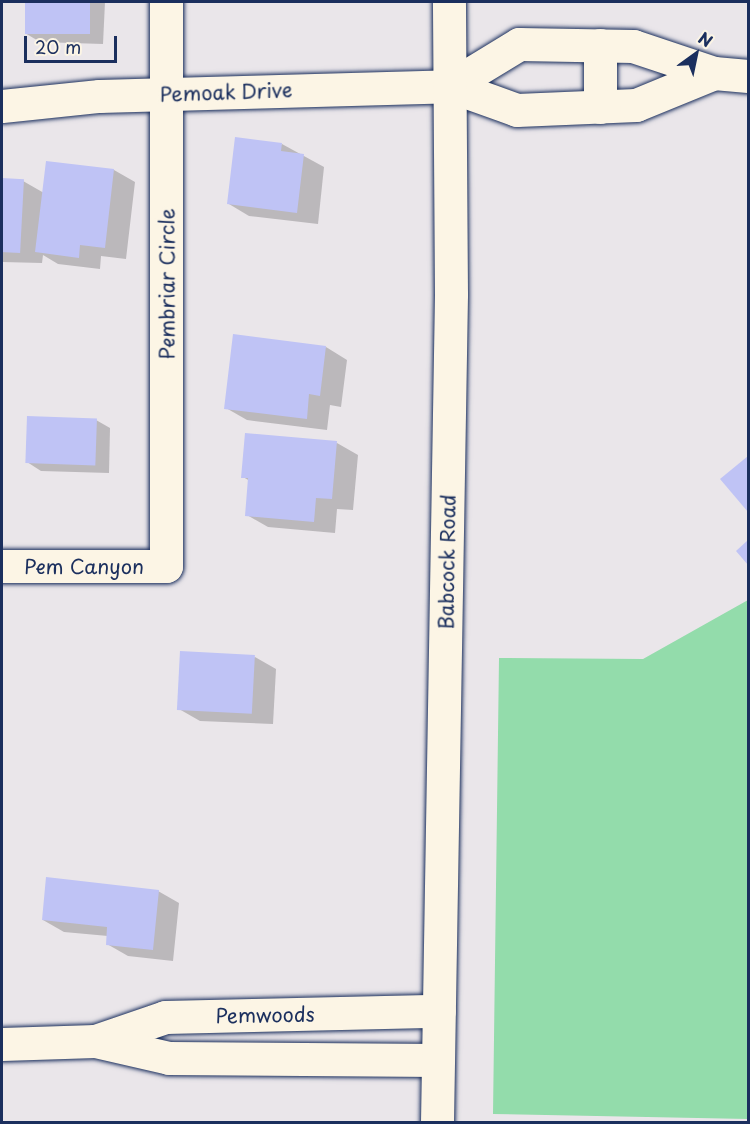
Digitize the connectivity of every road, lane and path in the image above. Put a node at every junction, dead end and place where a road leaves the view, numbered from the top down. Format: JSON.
{"nodes":[{"id":1,"x":166,"y":2,"type":"edge"},
{"id":2,"x":448,"y":2,"type":"edge"},
{"id":3,"x":600,"y":45,"type":"junction"},
{"id":4,"x":714,"y":73,"type":"junction"},
{"id":5,"x":748,"y":76,"type":"edge"},
{"id":6,"x":450,"y":86,"type":"junction"},
{"id":7,"x":168,"y":93,"type":"junction"},
{"id":8,"x":2,"y":106,"type":"edge"},
{"id":9,"x":600,"y":107,"type":"junction"},
{"id":10,"x":2,"y":566,"type":"edge"},
{"id":11,"x":166,"y":566,"type":"joint"},
{"id":12,"x":439,"y":1011,"type":"junction"},
{"id":13,"x":95,"y":1041,"type":"junction"},
{"id":14,"x":2,"y":1044,"type":"edge"},
{"id":15,"x":438,"y":1060,"type":"junction"},
{"id":16,"x":437,"y":1122,"type":"edge"}],
"edges":[{"from":1,"to":7,"type":"street","name":"Pembriar Circle"},
{"from":2,"to":6,"type":"street","name":"Babcock Road"},
{"from":3,"to":4,"type":"street"},
{"from":3,"to":6,"type":"street"},
{"from":3,"to":9,"type":"street"},
{"from":4,"to":5,"type":"street"},
{"from":4,"to":9,"type":"street"},
{"from":6,"to":7,"type":"street","name":"Pemoak Drive"},
{"from":6,"to":9,"type":"street"},
{"from":6,"to":12,"type":"street","name":"Babcock Road"},
{"from":7,"to":8,"type":"street","name":"Pemoak Drive"},
{"from":7,"to":11,"type":"street","name":"Pembriar Circle"},
{"from":10,"to":11,"type":"street","name":"Pem Canyon"},
{"from":12,"to":13,"type":"street","name":"Pemwoods"},
{"from":12,"to":15,"type":"street","name":"Babcock Road"},
{"from":13,"to":14,"type":"street","name":"Pemwoods"},
{"from":13,"to":15,"type":"street","name":"Pemwoods"},
{"from":15,"to":16,"type":"street","name":"Babcock Road"}]}
